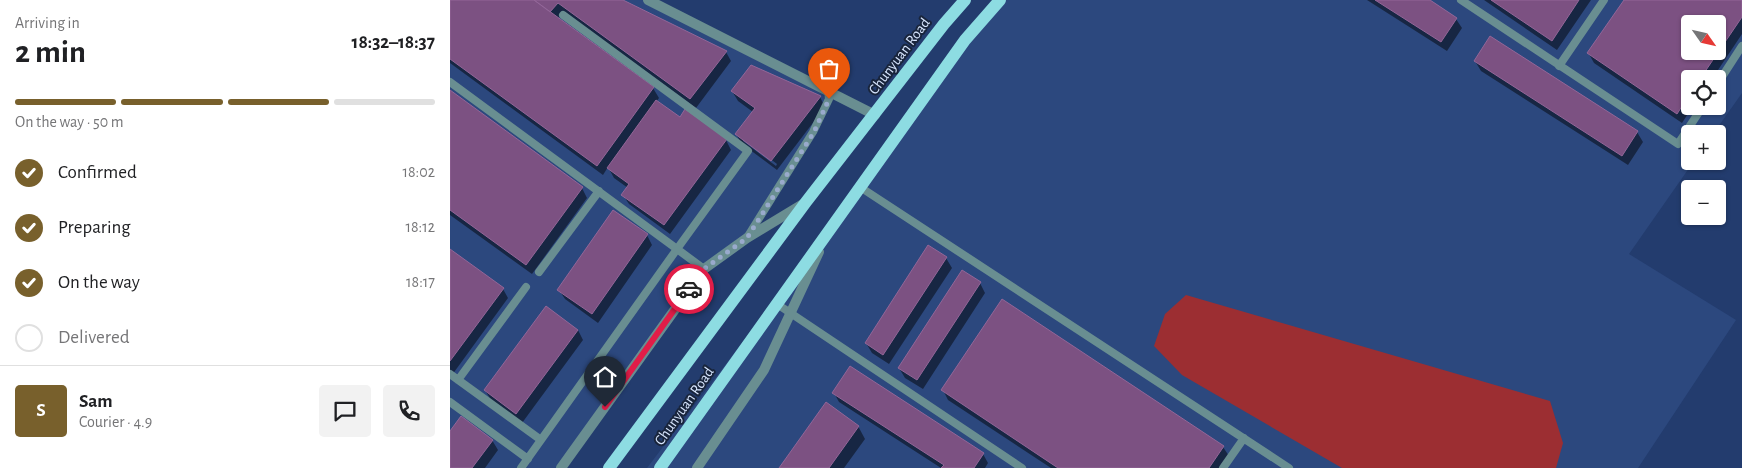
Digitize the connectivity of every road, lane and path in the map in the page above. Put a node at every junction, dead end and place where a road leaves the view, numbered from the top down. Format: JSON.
{"nodes":[{"id":1,"x":648,"y":0,"type":"edge"},
{"id":2,"x":964,"y":0,"type":"edge"},
{"id":3,"x":1000,"y":0,"type":"edge"},
{"id":4,"x":1461,"y":0,"type":"edge"},
{"id":5,"x":1604,"y":0,"type":"edge"},
{"id":6,"x":563,"y":16,"type":"dead end"},
{"id":7,"x":1742,"y":46,"type":"edge"},
{"id":8,"x":1559,"y":66,"type":"junction"},
{"id":9,"x":1726,"y":71,"type":"edge"},
{"id":10,"x":450,"y":82,"type":"edge"},
{"id":11,"x":828,"y":90,"type":"junction"},
{"id":12,"x":875,"y":115,"type":"junction"},
{"id":13,"x":1697,"y":115,"type":"edge"},
{"id":14,"x":860,"y":187,"type":"junction"},
{"id":15,"x":598,"y":191,"type":"junction"},
{"id":16,"x":806,"y":202,"type":"junction"},
{"id":17,"x":827,"y":234,"type":"junction"},
{"id":18,"x":747,"y":238,"type":"junction"},
{"id":19,"x":676,"y":249,"type":"junction"},
{"id":20,"x":704,"y":269,"type":"junction"},
{"id":21,"x":540,"y":272,"type":"dead end"},
{"id":22,"x":526,"y":287,"type":"dead end"},
{"id":23,"x":777,"y":304,"type":"junction"},
{"id":24,"x":791,"y":314,"type":"junction"},
{"id":25,"x":450,"y":374,"type":"edge"},
{"id":26,"x":458,"y":380,"type":"junction"},
{"id":27,"x":450,"y":402,"type":"edge"},
{"id":28,"x":1244,"y":438,"type":"junction"},
{"id":29,"x":541,"y":440,"type":"junction"},
{"id":30,"x":528,"y":459,"type":"junction"},
{"id":31,"x":521,"y":468,"type":"edge"},
{"id":32,"x":561,"y":468,"type":"edge"},
{"id":33,"x":609,"y":468,"type":"edge"},
{"id":34,"x":660,"y":468,"type":"edge"},
{"id":35,"x":697,"y":468,"type":"edge"},
{"id":36,"x":1022,"y":468,"type":"edge"},
{"id":37,"x":1223,"y":468,"type":"edge"},
{"id":38,"x":1290,"y":468,"type":"edge"}],
"edges":[{"from":1,"to":11,"type":"street"},
{"from":2,"to":12,"type":"main road","name":"Chunyuan Road"},
{"from":3,"to":14,"type":"main road","name":"Chunyuan Road"},
{"from":4,"to":8,"type":"lane"},
{"from":5,"to":8,"type":"lane"},
{"from":6,"to":19,"type":"lane"},
{"from":7,"to":9,"type":"lane"},
{"from":8,"to":13,"type":"lane"},
{"from":10,"to":15,"type":"lane"},
{"from":11,"to":12,"type":"street"},
{"from":11,"to":18,"type":"lane"},
{"from":12,"to":16,"type":"main road","name":"Chunyuan Road"},
{"from":14,"to":17,"type":"main road","name":"Chunyuan Road"},
{"from":14,"to":28,"type":"lane"},
{"from":15,"to":19,"type":"lane"},
{"from":15,"to":21,"type":"lane"},
{"from":16,"to":18,"type":"street"},
{"from":16,"to":33,"type":"main road","name":"Chunyuan Road"},
{"from":17,"to":23,"type":"main road","name":"Chunyuan Road"},
{"from":17,"to":24,"type":"street"},
{"from":18,"to":20,"type":"street"},
{"from":19,"to":20,"type":"lane"},
{"from":19,"to":29,"type":"lane"},
{"from":20,"to":32,"type":"street"},
{"from":22,"to":26,"type":"lane"},
{"from":23,"to":24,"type":"lane"},
{"from":23,"to":34,"type":"main road","name":"Chunyuan Road"},
{"from":24,"to":35,"type":"street"},
{"from":24,"to":36,"type":"lane"},
{"from":25,"to":26,"type":"lane"},
{"from":26,"to":29,"type":"lane"},
{"from":27,"to":30,"type":"lane"},
{"from":28,"to":37,"type":"lane"},
{"from":28,"to":38,"type":"lane"},
{"from":29,"to":30,"type":"lane"},
{"from":30,"to":31,"type":"lane"}]}
